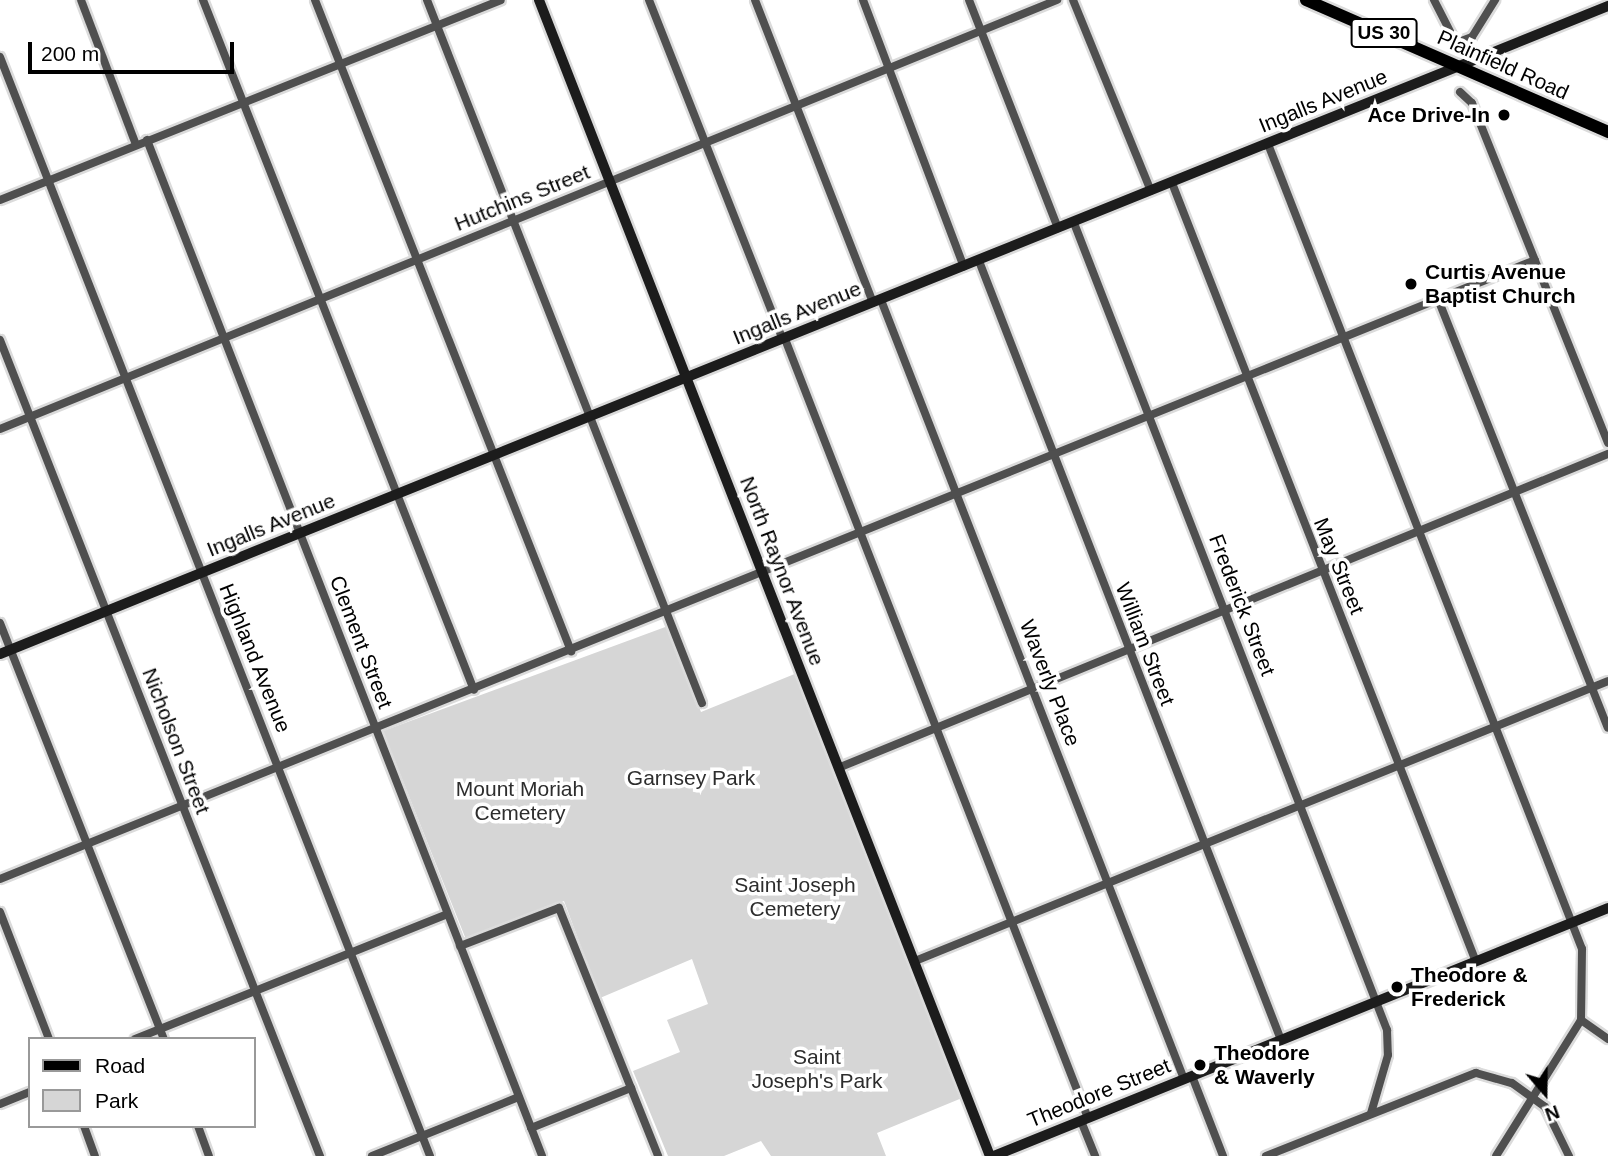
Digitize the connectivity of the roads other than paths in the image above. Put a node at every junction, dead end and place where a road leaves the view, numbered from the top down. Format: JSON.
{"nodes":[{"id":1,"x":81,"y":0,"type":"edge"},
{"id":2,"x":203,"y":0,"type":"edge"},
{"id":3,"x":315,"y":0,"type":"edge"},
{"id":4,"x":428,"y":0,"type":"edge"},
{"id":5,"x":501,"y":0,"type":"edge"},
{"id":6,"x":539,"y":0,"type":"edge"},
{"id":7,"x":649,"y":0,"type":"edge"},
{"id":8,"x":755,"y":0,"type":"edge"},
{"id":9,"x":863,"y":0,"type":"edge"},
{"id":10,"x":969,"y":0,"type":"edge"},
{"id":11,"x":1057,"y":0,"type":"edge"},
{"id":12,"x":1073,"y":0,"type":"edge"},
{"id":13,"x":1434,"y":0,"type":"edge"},
{"id":14,"x":1486,"y":0,"type":"edge"},
{"id":15,"x":1495,"y":0,"type":"edge"},
{"id":16,"x":1315,"y":2,"type":"edge"},
{"id":17,"x":1606,"y":9,"type":"edge"},
{"id":18,"x":1485,"y":10,"type":"junction"},
{"id":19,"x":437,"y":25,"type":"junction"},
{"id":20,"x":981,"y":31,"type":"junction"},
{"id":21,"x":0,"y":57,"type":"edge"},
{"id":22,"x":340,"y":64,"type":"junction"},
{"id":23,"x":1461,"y":66,"type":"junction"},
{"id":24,"x":889,"y":68,"type":"junction"},
{"id":25,"x":1460,"y":92,"type":"dead end"},
{"id":26,"x":244,"y":102,"type":"junction"},
{"id":27,"x":797,"y":106,"type":"junction"},
{"id":28,"x":1608,"y":132,"type":"edge"},
{"id":29,"x":146,"y":140,"type":"junction"},
{"id":30,"x":705,"y":143,"type":"junction"},
{"id":31,"x":1268,"y":144,"type":"junction"},
{"id":32,"x":136,"y":145,"type":"junction"},
{"id":33,"x":50,"y":180,"type":"junction"},
{"id":34,"x":609,"y":182,"type":"junction"},
{"id":35,"x":1172,"y":183,"type":"junction"},
{"id":36,"x":1150,"y":191,"type":"junction"},
{"id":37,"x":0,"y":200,"type":"edge"},
{"id":38,"x":513,"y":221,"type":"junction"},
{"id":39,"x":1074,"y":223,"type":"junction"},
{"id":40,"x":1058,"y":228,"type":"junction"},
{"id":41,"x":416,"y":259,"type":"junction"},
{"id":42,"x":1535,"y":260,"type":"junction"},
{"id":43,"x":979,"y":261,"type":"junction"},
{"id":44,"x":964,"y":267,"type":"junction"},
{"id":45,"x":320,"y":298,"type":"junction"},
{"id":46,"x":1438,"y":299,"type":"junction"},
{"id":47,"x":877,"y":302,"type":"junction"},
{"id":48,"x":223,"y":337,"type":"junction"},
{"id":49,"x":1342,"y":338,"type":"junction"},
{"id":50,"x":0,"y":340,"type":"edge"},
{"id":51,"x":783,"y":340,"type":"junction"},
{"id":52,"x":126,"y":377,"type":"junction"},
{"id":53,"x":1246,"y":377,"type":"junction"},
{"id":54,"x":685,"y":379,"type":"junction"},
{"id":55,"x":1150,"y":415,"type":"junction"},
{"id":56,"x":30,"y":417,"type":"junction"},
{"id":57,"x":589,"y":418,"type":"junction"},
{"id":58,"x":0,"y":429,"type":"edge"},
{"id":59,"x":1608,"y":443,"type":"edge"},
{"id":60,"x":1608,"y":454,"type":"edge"},
{"id":61,"x":1054,"y":455,"type":"junction"},
{"id":62,"x":492,"y":457,"type":"junction"},
{"id":63,"x":1513,"y":493,"type":"junction"},
{"id":64,"x":397,"y":495,"type":"junction"},
{"id":65,"x":956,"y":495,"type":"junction"},
{"id":66,"x":1420,"y":531,"type":"junction"},
{"id":67,"x":300,"y":534,"type":"junction"},
{"id":68,"x":860,"y":534,"type":"junction"},
{"id":69,"x":1322,"y":571,"type":"junction"},
{"id":70,"x":763,"y":572,"type":"junction"},
{"id":71,"x":202,"y":573,"type":"junction"},
{"id":72,"x":666,"y":610,"type":"junction"},
{"id":73,"x":1225,"y":610,"type":"junction"},
{"id":74,"x":106,"y":611,"type":"junction"},
{"id":75,"x":0,"y":623,"type":"edge"},
{"id":76,"x":1128,"y":650,"type":"junction"},
{"id":77,"x":5,"y":651,"type":"edge"},
{"id":78,"x":571,"y":651,"type":"junction"},
{"id":79,"x":1608,"y":681,"type":"edge"},
{"id":80,"x":1034,"y":688,"type":"junction"},
{"id":81,"x":1592,"y":688,"type":"junction"},
{"id":82,"x":474,"y":690,"type":"junction"},
{"id":83,"x":702,"y":704,"type":"dead end"},
{"id":84,"x":376,"y":727,"type":"junction"},
{"id":85,"x":1496,"y":727,"type":"junction"},
{"id":86,"x":936,"y":728,"type":"junction"},
{"id":87,"x":1608,"y":728,"type":"edge"},
{"id":88,"x":279,"y":766,"type":"junction"},
{"id":89,"x":1400,"y":766,"type":"junction"},
{"id":90,"x":838,"y":768,"type":"junction"},
{"id":91,"x":183,"y":805,"type":"junction"},
{"id":92,"x":1301,"y":806,"type":"junction"},
{"id":93,"x":87,"y":844,"type":"junction"},
{"id":94,"x":1205,"y":845,"type":"junction"},
{"id":95,"x":0,"y":879,"type":"edge"},
{"id":96,"x":1108,"y":884,"type":"junction"},
{"id":97,"x":1608,"y":908,"type":"edge"},
{"id":98,"x":0,"y":912,"type":"edge"},
{"id":99,"x":447,"y":914,"type":"junction"},
{"id":100,"x":1010,"y":923,"type":"junction"},
{"id":101,"x":1572,"y":923,"type":"junction"},
{"id":102,"x":11,"y":942,"type":"junction"},
{"id":103,"x":0,"y":946,"type":"edge"},
{"id":104,"x":460,"y":946,"type":"junction"},
{"id":105,"x":351,"y":953,"type":"junction"},
{"id":106,"x":915,"y":961,"type":"junction"},
{"id":107,"x":1476,"y":962,"type":"junction"},
{"id":108,"x":256,"y":991,"type":"junction"},
{"id":109,"x":1377,"y":1001,"type":"junction"},
{"id":110,"x":1581,"y":1020,"type":"junction"},
{"id":111,"x":160,"y":1029,"type":"junction"},
{"id":112,"x":48,"y":1037,"type":"edge"},
{"id":113,"x":140,"y":1037,"type":"edge"},
{"id":114,"x":163,"y":1037,"type":"edge"},
{"id":115,"x":1608,"y":1038,"type":"edge"},
{"id":116,"x":1281,"y":1040,"type":"junction"},
{"id":117,"x":1188,"y":1078,"type":"junction"},
{"id":118,"x":631,"y":1088,"type":"junction"},
{"id":119,"x":28,"y":1093,"type":"edge"},
{"id":120,"x":1533,"y":1096,"type":"junction"},
{"id":121,"x":519,"y":1097,"type":"junction"},
{"id":122,"x":0,"y":1104,"type":"edge"},
{"id":123,"x":1371,"y":1112,"type":"junction"},
{"id":124,"x":1084,"y":1119,"type":"junction"},
{"id":125,"x":85,"y":1128,"type":"edge"},
{"id":126,"x":199,"y":1128,"type":"edge"},
{"id":127,"x":531,"y":1128,"type":"junction"},
{"id":128,"x":422,"y":1136,"type":"junction"},
{"id":129,"x":1281,"y":1153,"type":"edge"},
{"id":130,"x":95,"y":1156,"type":"edge"},
{"id":131,"x":209,"y":1156,"type":"edge"},
{"id":132,"x":320,"y":1156,"type":"edge"},
{"id":133,"x":372,"y":1156,"type":"edge"},
{"id":134,"x":430,"y":1156,"type":"edge"},
{"id":135,"x":542,"y":1156,"type":"edge"},
{"id":136,"x":658,"y":1156,"type":"edge"},
{"id":137,"x":992,"y":1156,"type":"edge"},
{"id":138,"x":1095,"y":1156,"type":"edge"},
{"id":139,"x":1223,"y":1156,"type":"edge"},
{"id":140,"x":1266,"y":1156,"type":"edge"},
{"id":141,"x":1496,"y":1156,"type":"edge"},
{"id":142,"x":1569,"y":1156,"type":"edge"}],
"edges":[{"from":1,"to":32,"type":"street"},
{"from":2,"to":26,"type":"street"},
{"from":3,"to":22,"type":"street"},
{"from":4,"to":19,"type":"street"},
{"from":5,"to":19,"type":"street"},
{"from":6,"to":34,"type":"main road","name":"North Raynor Avenue"},
{"from":7,"to":30,"type":"street"},
{"from":8,"to":27,"type":"street","name":"Waverly Place"},
{"from":9,"to":24,"type":"street"},
{"from":10,"to":20,"type":"street"},
{"from":11,"to":20,"type":"street","name":"Hutchins Street"},
{"from":12,"to":36,"type":"street"},
{"from":13,"to":18,"type":"street"},
{"from":14,"to":18,"type":"street"},
{"from":15,"to":18,"type":"street"},
{"from":16,"to":23,"type":"main road","name":"Plainfield Road","number":"US 30"},
{"from":17,"to":23,"type":"main road","name":"Ingalls Avenue"},
{"from":19,"to":22,"type":"street"},
{"from":19,"to":38,"type":"street"},
{"from":20,"to":24,"type":"street","name":"Hutchins Street"},
{"from":20,"to":40,"type":"street"},
{"from":21,"to":33,"type":"street","name":"Highland Avenue"},
{"from":22,"to":26,"type":"street"},
{"from":22,"to":41,"type":"street"},
{"from":23,"to":28,"type":"main road","name":"Plainfield Road","number":"US 30"},
{"from":23,"to":31,"type":"main road","name":"Ingalls Avenue"},
{"from":24,"to":27,"type":"street","name":"Hutchins Street"},
{"from":24,"to":44,"type":"street"},
{"from":25,"to":42,"type":"street"},
{"from":26,"to":29,"type":"street"},
{"from":26,"to":45,"type":"street"},
{"from":27,"to":30,"type":"street","name":"Hutchins Street"},
{"from":27,"to":47,"type":"street","name":"Waverly Place"},
{"from":29,"to":32,"type":"street"},
{"from":29,"to":48,"type":"street","name":"Clement Street"},
{"from":30,"to":34,"type":"street","name":"Hutchins Street"},
{"from":30,"to":51,"type":"street"},
{"from":31,"to":35,"type":"main road","name":"Ingalls Avenue"},
{"from":31,"to":49,"type":"street"},
{"from":32,"to":33,"type":"street"},
{"from":33,"to":37,"type":"street"},
{"from":33,"to":52,"type":"street","name":"Highland Avenue"},
{"from":34,"to":38,"type":"street","name":"Hutchins Street"},
{"from":34,"to":54,"type":"main road","name":"North Raynor Avenue"},
{"from":35,"to":36,"type":"main road","name":"Ingalls Avenue"},
{"from":35,"to":53,"type":"street","name":"May Street"},
{"from":36,"to":39,"type":"main road","name":"Ingalls Avenue"},
{"from":38,"to":41,"type":"street","name":"Hutchins Street"},
{"from":38,"to":57,"type":"street"},
{"from":39,"to":40,"type":"main road","name":"Ingalls Avenue"},
{"from":39,"to":55,"type":"street","name":"Frederick Street"},
{"from":40,"to":43,"type":"main road","name":"Ingalls Avenue"},
{"from":41,"to":45,"type":"street","name":"Hutchins Street"},
{"from":41,"to":62,"type":"street"},
{"from":42,"to":46,"type":"street"},
{"from":42,"to":59,"type":"street"},
{"from":43,"to":44,"type":"main road","name":"Ingalls Avenue"},
{"from":43,"to":61,"type":"street","name":"William Street"},
{"from":44,"to":47,"type":"main road","name":"Ingalls Avenue"},
{"from":45,"to":48,"type":"street","name":"Hutchins Street"},
{"from":45,"to":64,"type":"street"},
{"from":46,"to":49,"type":"street"},
{"from":46,"to":63,"type":"street"},
{"from":47,"to":51,"type":"main road","name":"Ingalls Avenue"},
{"from":47,"to":65,"type":"street","name":"Waverly Place"},
{"from":48,"to":52,"type":"street","name":"Hutchins Street"},
{"from":48,"to":67,"type":"street","name":"Clement Street"},
{"from":49,"to":53,"type":"street"},
{"from":49,"to":66,"type":"street"},
{"from":50,"to":56,"type":"street","name":"Nicholson Street"},
{"from":51,"to":54,"type":"main road","name":"Ingalls Avenue"},
{"from":51,"to":68,"type":"street"},
{"from":52,"to":56,"type":"street","name":"Hutchins Street"},
{"from":52,"to":71,"type":"street","name":"Highland Avenue"},
{"from":53,"to":55,"type":"street"},
{"from":53,"to":69,"type":"street","name":"May Street"},
{"from":54,"to":57,"type":"main road","name":"Ingalls Avenue"},
{"from":54,"to":70,"type":"main road","name":"North Raynor Avenue"},
{"from":55,"to":61,"type":"street"},
{"from":55,"to":73,"type":"street","name":"Frederick Street"},
{"from":56,"to":58,"type":"street","name":"Hutchins Street"},
{"from":56,"to":74,"type":"street","name":"Nicholson Street"},
{"from":57,"to":62,"type":"main road","name":"Ingalls Avenue"},
{"from":57,"to":72,"type":"street"},
{"from":60,"to":63,"type":"street"},
{"from":61,"to":65,"type":"street"},
{"from":61,"to":76,"type":"street","name":"William Street"},
{"from":62,"to":64,"type":"main road","name":"Ingalls Avenue"},
{"from":62,"to":78,"type":"street"},
{"from":63,"to":66,"type":"street"},
{"from":63,"to":81,"type":"street"},
{"from":64,"to":67,"type":"main road","name":"Ingalls Avenue"},
{"from":64,"to":82,"type":"street"},
{"from":65,"to":68,"type":"street"},
{"from":65,"to":80,"type":"street","name":"Waverly Place"},
{"from":66,"to":69,"type":"street"},
{"from":66,"to":85,"type":"street"},
{"from":67,"to":71,"type":"main road","name":"Ingalls Avenue"},
{"from":67,"to":84,"type":"street","name":"Clement Street"},
{"from":68,"to":70,"type":"street"},
{"from":68,"to":86,"type":"street"},
{"from":69,"to":73,"type":"street"},
{"from":69,"to":89,"type":"street","name":"May Street"},
{"from":70,"to":72,"type":"street"},
{"from":70,"to":90,"type":"main road","name":"North Raynor Avenue"},
{"from":71,"to":74,"type":"main road","name":"Ingalls Avenue"},
{"from":71,"to":88,"type":"street","name":"Highland Avenue"},
{"from":72,"to":78,"type":"street"},
{"from":72,"to":83,"type":"street"},
{"from":73,"to":76,"type":"street"},
{"from":73,"to":92,"type":"street","name":"Frederick Street"},
{"from":74,"to":77,"type":"main road","name":"Ingalls Avenue"},
{"from":74,"to":91,"type":"street","name":"Nicholson Street"},
{"from":75,"to":77,"type":"street"},
{"from":76,"to":80,"type":"street"},
{"from":76,"to":94,"type":"street","name":"William Street"},
{"from":77,"to":93,"type":"street"},
{"from":78,"to":82,"type":"street"},
{"from":79,"to":81,"type":"street"},
{"from":80,"to":86,"type":"street"},
{"from":80,"to":96,"type":"street","name":"Waverly Place"},
{"from":81,"to":85,"type":"street"},
{"from":81,"to":87,"type":"street"},
{"from":82,"to":84,"type":"street"},
{"from":84,"to":88,"type":"street"},
{"from":84,"to":99,"type":"street","name":"Clement Street"},
{"from":85,"to":89,"type":"street"},
{"from":85,"to":101,"type":"street"},
{"from":86,"to":90,"type":"street"},
{"from":86,"to":100,"type":"street"},
{"from":88,"to":91,"type":"street"},
{"from":88,"to":105,"type":"street","name":"Highland Avenue"},
{"from":89,"to":92,"type":"street"},
{"from":89,"to":107,"type":"street","name":"May Street"},
{"from":90,"to":106,"type":"main road","name":"North Raynor Avenue"},
{"from":91,"to":93,"type":"street"},
{"from":91,"to":108,"type":"street","name":"Nicholson Street"},
{"from":92,"to":94,"type":"street"},
{"from":92,"to":109,"type":"street","name":"Frederick Street"},
{"from":93,"to":95,"type":"street"},
{"from":93,"to":111,"type":"street"},
{"from":94,"to":96,"type":"street"},
{"from":94,"to":116,"type":"street","name":"William Street"},
{"from":96,"to":100,"type":"street"},
{"from":96,"to":117,"type":"street","name":"Waverly Place"},
{"from":97,"to":101,"type":"main road","name":"Theodore Street"},
{"from":98,"to":102,"type":"street"},
{"from":99,"to":104,"type":"street","name":"Clement Street"},
{"from":99,"to":105,"type":"street"},
{"from":100,"to":106,"type":"street"},
{"from":100,"to":124,"type":"street"},
{"from":101,"to":107,"type":"main road","name":"Theodore Street"},
{"from":101,"to":110,"type":"street"},
{"from":102,"to":103,"type":"street"},
{"from":102,"to":112,"type":"street"},
{"from":104,"to":118,"type":"street"},
{"from":104,"to":121,"type":"street","name":"Clement Street"},
{"from":105,"to":108,"type":"street"},
{"from":105,"to":128,"type":"street","name":"Highland Avenue"},
{"from":106,"to":137,"type":"main road","name":"North Raynor Avenue"},
{"from":107,"to":109,"type":"main road","name":"Theodore Street"},
{"from":108,"to":111,"type":"street"},
{"from":108,"to":132,"type":"street","name":"Nicholson Street"},
{"from":109,"to":116,"type":"main road","name":"Theodore Street"},
{"from":109,"to":123,"type":"street","name":"Frederick Street"},
{"from":110,"to":115,"type":"street"},
{"from":110,"to":120,"type":"street"},
{"from":111,"to":113,"type":"street"},
{"from":111,"to":114,"type":"street"},
{"from":116,"to":117,"type":"main road","name":"Theodore Street"},
{"from":117,"to":124,"type":"main road","name":"Theodore Street"},
{"from":117,"to":139,"type":"street","name":"Waverly Place"},
{"from":118,"to":127,"type":"street"},
{"from":118,"to":136,"type":"street"},
{"from":119,"to":122,"type":"street"},
{"from":120,"to":123,"type":"street"},
{"from":120,"to":141,"type":"street"},
{"from":120,"to":142,"type":"street"},
{"from":121,"to":127,"type":"street","name":"Clement Street"},
{"from":121,"to":128,"type":"street"},
{"from":123,"to":129,"type":"street"},
{"from":124,"to":137,"type":"main road","name":"Theodore Street"},
{"from":124,"to":138,"type":"street"},
{"from":125,"to":130,"type":"street"},
{"from":126,"to":131,"type":"street"},
{"from":127,"to":135,"type":"street","name":"Clement Street"},
{"from":128,"to":133,"type":"street"},
{"from":128,"to":134,"type":"street","name":"Highland Avenue"},
{"from":129,"to":140,"type":"street"}]}
